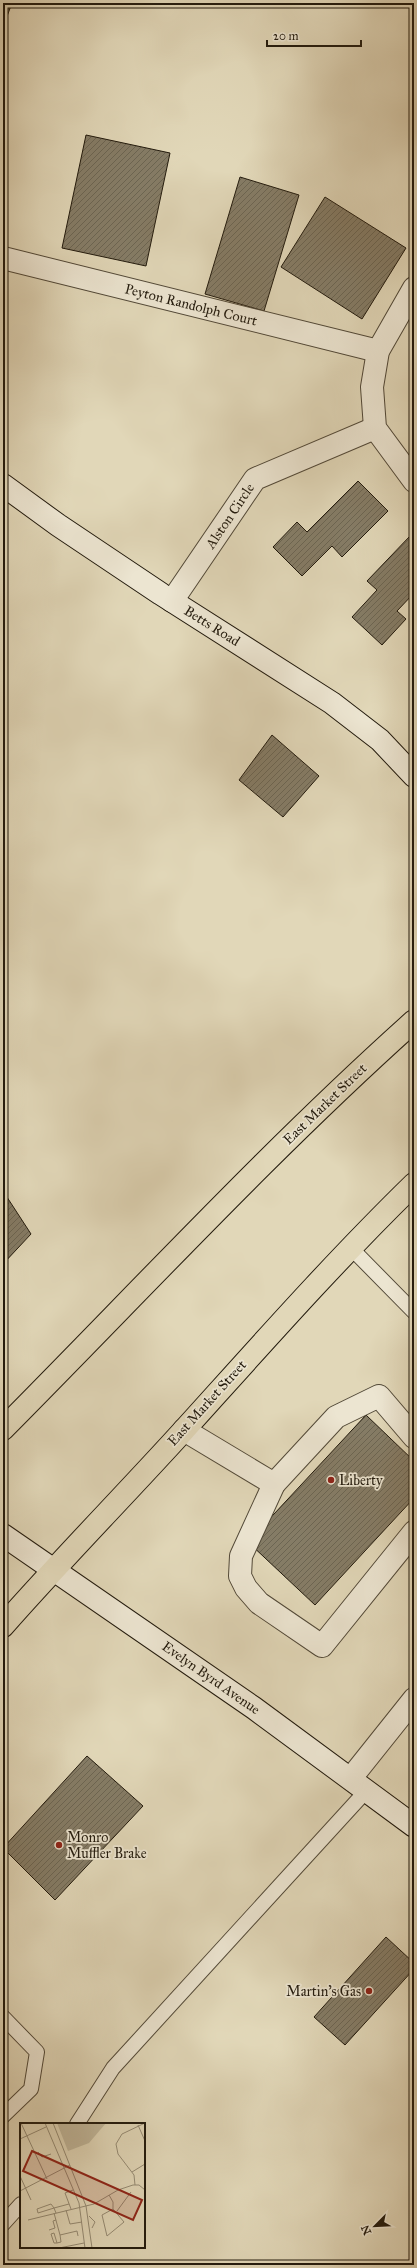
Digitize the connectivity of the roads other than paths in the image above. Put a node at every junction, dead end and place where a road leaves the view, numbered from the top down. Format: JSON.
{"nodes":[{"id":1,"x":3,"y":258,"type":"edge"},
{"id":2,"x":414,"y":288,"type":"edge"},
{"id":3,"x":378,"y":351,"type":"junction"},
{"id":4,"x":375,"y":428,"type":"junction"},
{"id":5,"x":414,"y":481,"type":"edge"},
{"id":6,"x":3,"y":485,"type":"edge"},
{"id":7,"x":172,"y":601,"type":"junction"},
{"id":8,"x":414,"y":776,"type":"edge"},
{"id":9,"x":414,"y":1021,"type":"edge"},
{"id":10,"x":414,"y":1184,"type":"edge"},
{"id":11,"x":350,"y":1247,"type":"junction"},
{"id":12,"x":414,"y":1312,"type":"edge"},
{"id":13,"x":3,"y":1429,"type":"edge"},
{"id":14,"x":184,"y":1430,"type":"junction"},
{"id":15,"x":414,"y":1437,"type":"edge"},
{"id":16,"x":274,"y":1484,"type":"junction"},
{"id":17,"x":414,"y":1532,"type":"edge"},
{"id":18,"x":3,"y":1535,"type":"edge"},
{"id":19,"x":52,"y":1569,"type":"junction"},
{"id":20,"x":3,"y":1626,"type":"edge"},
{"id":21,"x":414,"y":1699,"type":"edge"},
{"id":22,"x":359,"y":1784,"type":"junction"},
{"id":23,"x":414,"y":1826,"type":"edge"},
{"id":24,"x":3,"y":2017,"type":"edge"},
{"id":25,"x":3,"y":2116,"type":"edge"},
{"id":26,"x":78,"y":2123,"type":"edge"},
{"id":27,"x":20,"y":2205,"type":"edge"},
{"id":28,"x":3,"y":2224,"type":"edge"}],
"edges":[{"from":1,"to":3,"type":"street","name":"Peyton Randolph Court"},
{"from":2,"to":3,"type":"street"},
{"from":3,"to":4,"type":"street"},
{"from":4,"to":5,"type":"street"},
{"from":4,"to":7,"type":"street","name":"Alston Circle"},
{"from":6,"to":7,"type":"street","name":"Betts Road"},
{"from":7,"to":8,"type":"street","name":"Betts Road"},
{"from":9,"to":13,"type":"highway","name":"East Market Street"},
{"from":10,"to":11,"type":"highway","name":"East Market Street"},
{"from":11,"to":12,"type":"lane"},
{"from":11,"to":14,"type":"highway","name":"East Market Street"},
{"from":14,"to":16,"type":"street"},
{"from":14,"to":19,"type":"highway","name":"East Market Street"},
{"from":15,"to":16,"type":"street"},
{"from":16,"to":17,"type":"street"},
{"from":18,"to":19,"type":"street","name":"Evelyn Byrd Avenue"},
{"from":19,"to":20,"type":"highway","name":"East Market Street"},
{"from":19,"to":22,"type":"street","name":"Evelyn Byrd Avenue"},
{"from":21,"to":22,"type":"street"},
{"from":22,"to":23,"type":"street","name":"Evelyn Byrd Avenue"},
{"from":22,"to":26,"type":"lane"},
{"from":24,"to":25,"type":"lane"},
{"from":27,"to":28,"type":"lane"}]}
